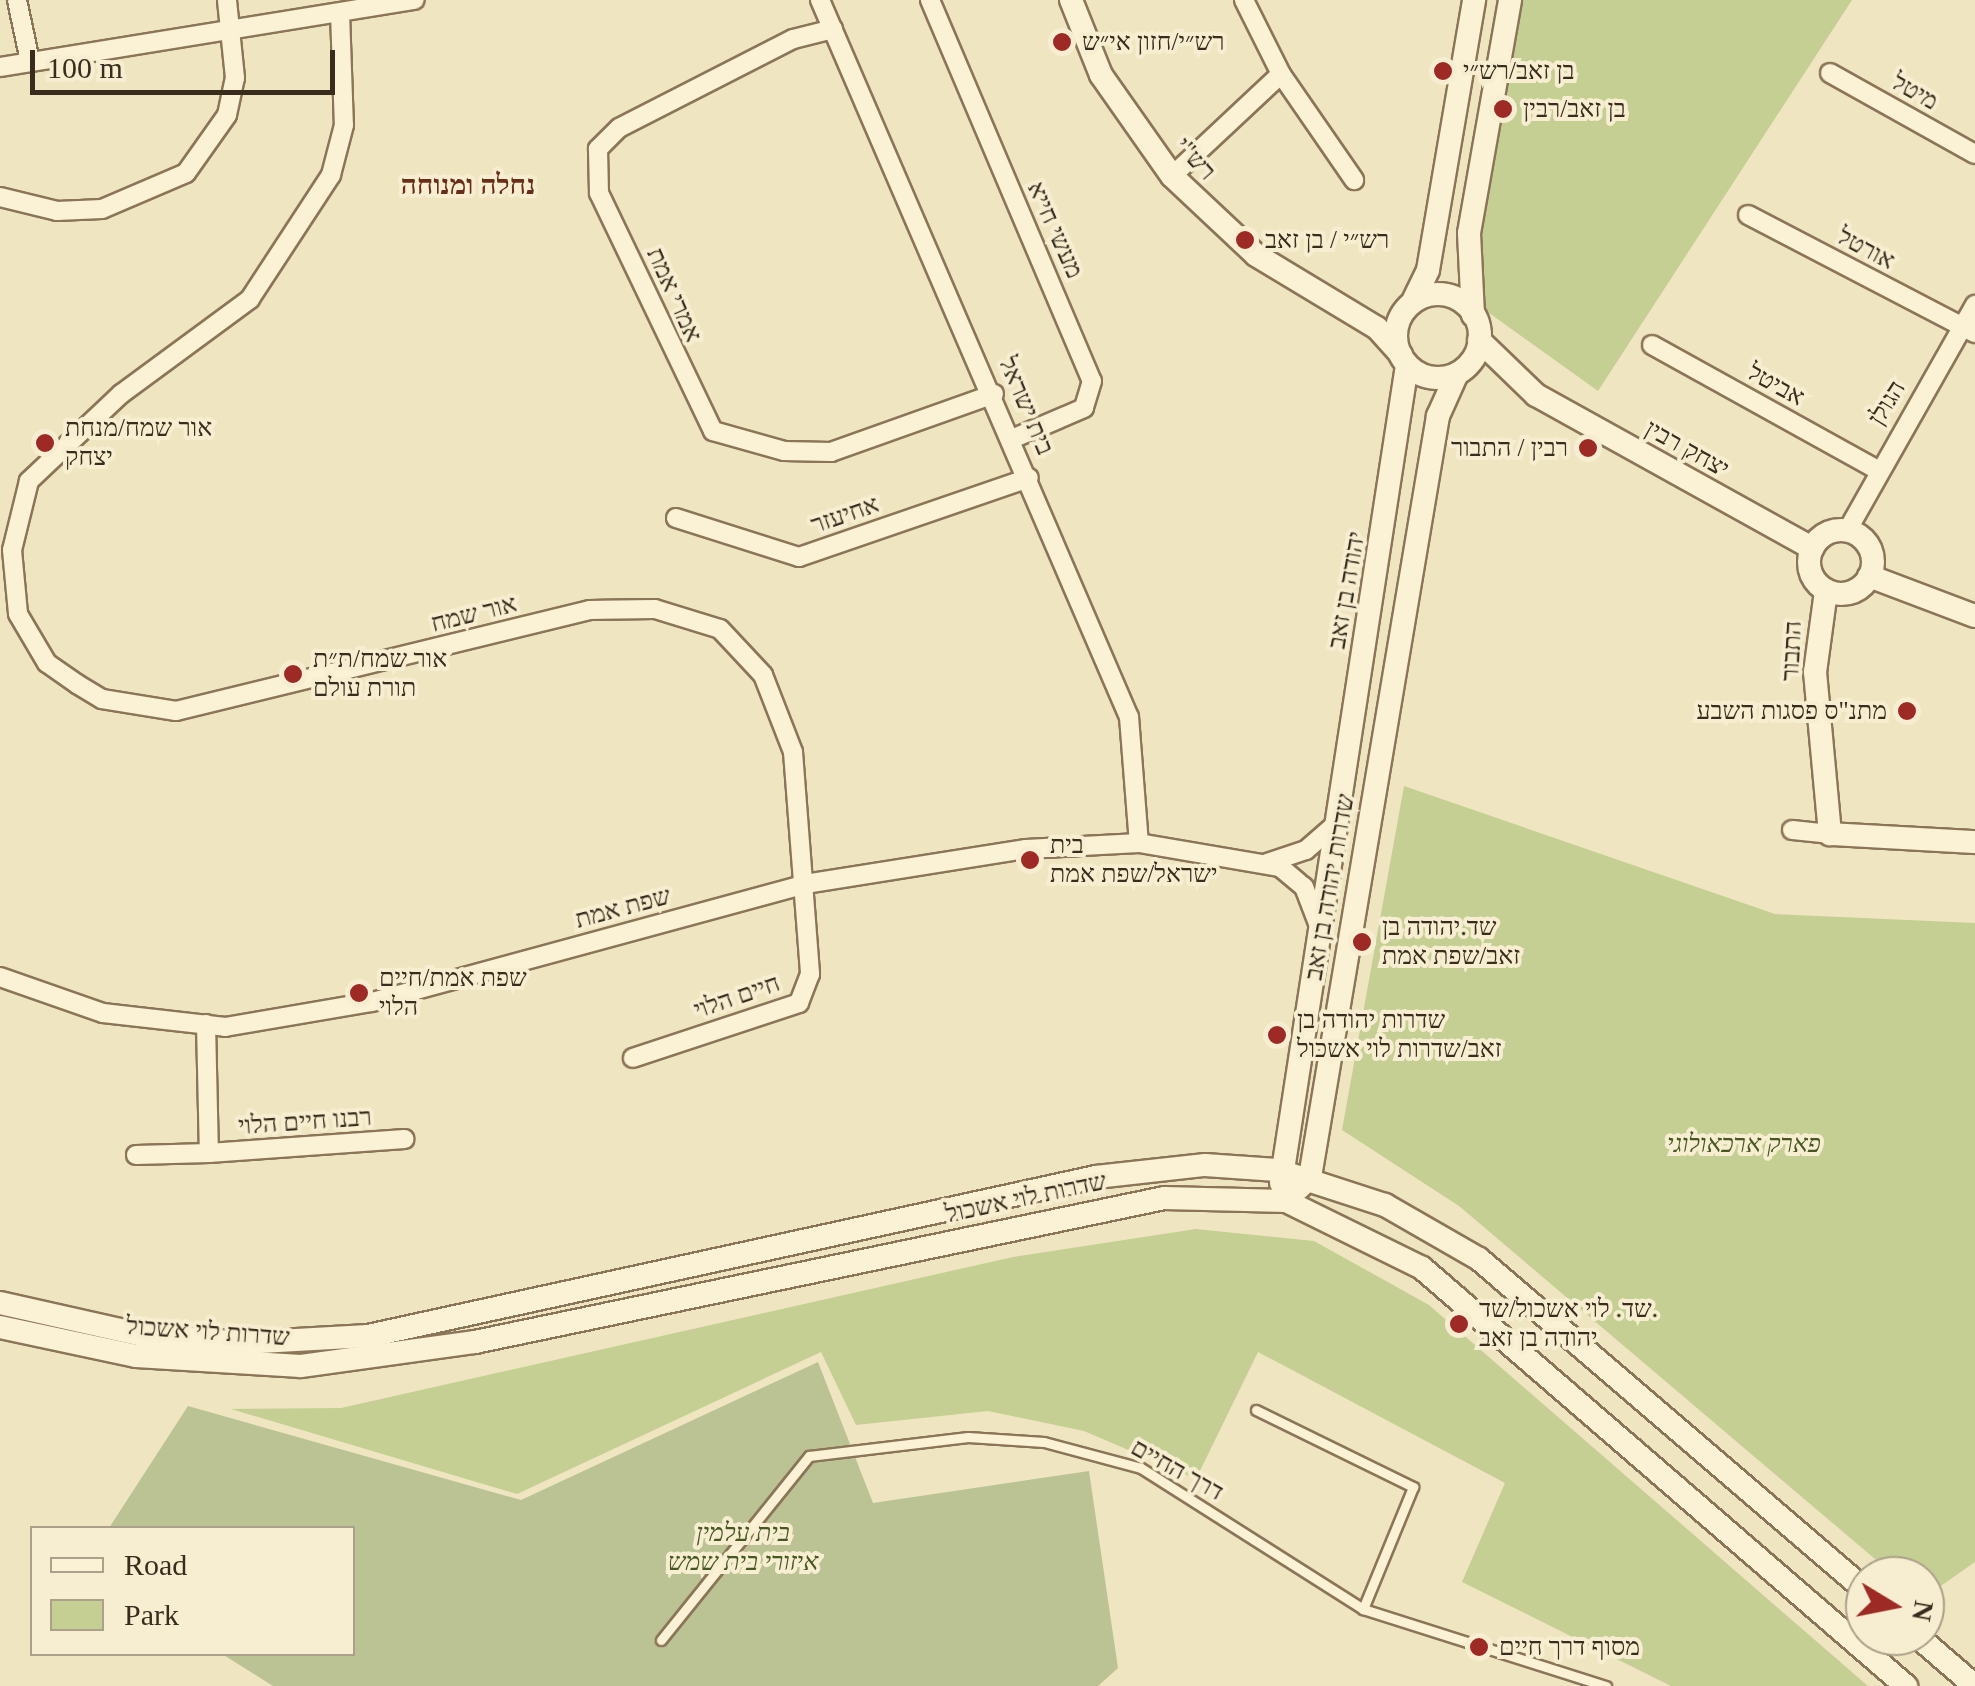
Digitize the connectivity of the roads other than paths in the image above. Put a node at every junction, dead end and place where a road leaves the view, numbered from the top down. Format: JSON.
{"nodes":[{"id":1,"x":17,"y":0,"type":"edge"},
{"id":2,"x":227,"y":0,"type":"edge"},
{"id":3,"x":415,"y":0,"type":"edge"},
{"id":4,"x":820,"y":0,"type":"edge"},
{"id":5,"x":930,"y":0,"type":"edge"},
{"id":6,"x":1071,"y":0,"type":"edge"},
{"id":7,"x":1244,"y":0,"type":"edge"},
{"id":8,"x":1474,"y":0,"type":"edge"},
{"id":9,"x":1510,"y":0,"type":"edge"},
{"id":10,"x":340,"y":12,"type":"junction"},
{"id":11,"x":232,"y":26,"type":"junction"},
{"id":12,"x":832,"y":29,"type":"junction"},
{"id":13,"x":30,"y":61,"type":"junction"},
{"id":14,"x":0,"y":67,"type":"edge"},
{"id":15,"x":1830,"y":73,"type":"dead end"},
{"id":16,"x":1282,"y":74,"type":"junction"},
{"id":17,"x":1975,"y":154,"type":"edge"},
{"id":18,"x":1172,"y":176,"type":"junction"},
{"id":19,"x":1354,"y":180,"type":"dead end"},
{"id":20,"x":0,"y":197,"type":"edge"},
{"id":21,"x":1748,"y":215,"type":"dead end"},
{"id":22,"x":1412,"y":301,"type":"junction"},
{"id":23,"x":1337,"y":304,"type":"junction"},
{"id":24,"x":1975,"y":305,"type":"edge"},
{"id":25,"x":1473,"y":315,"type":"junction"},
{"id":26,"x":1968,"y":331,"type":"edge"},
{"id":27,"x":1479,"y":340,"type":"junction"},
{"id":28,"x":1652,"y":345,"type":"dead end"},
{"id":29,"x":1404,"y":360,"type":"junction"},
{"id":30,"x":1460,"y":374,"type":"junction"},
{"id":31,"x":994,"y":394,"type":"junction"},
{"id":32,"x":1536,"y":395,"type":"junction"},
{"id":33,"x":1012,"y":439,"type":"junction"},
{"id":34,"x":1876,"y":469,"type":"junction"},
{"id":35,"x":1028,"y":478,"type":"junction"},
{"id":36,"x":676,"y":518,"type":"dead end"},
{"id":37,"x":1847,"y":531,"type":"junction"},
{"id":38,"x":1812,"y":548,"type":"junction"},
{"id":39,"x":1869,"y":576,"type":"junction"},
{"id":40,"x":1826,"y":591,"type":"junction"},
{"id":41,"x":1975,"y":616,"type":"edge"},
{"id":42,"x":1335,"y":824,"type":"junction"},
{"id":43,"x":1792,"y":830,"type":"dead end"},
{"id":44,"x":1830,"y":834,"type":"junction"},
{"id":45,"x":1975,"y":842,"type":"edge"},
{"id":46,"x":1138,"y":844,"type":"junction"},
{"id":47,"x":1266,"y":863,"type":"junction"},
{"id":48,"x":805,"y":884,"type":"junction"},
{"id":49,"x":1318,"y":924,"type":"junction"},
{"id":50,"x":0,"y":978,"type":"edge"},
{"id":51,"x":206,"y":1024,"type":"junction"},
{"id":52,"x":633,"y":1058,"type":"dead end"},
{"id":53,"x":405,"y":1139,"type":"dead end"},
{"id":54,"x":209,"y":1153,"type":"junction"},
{"id":55,"x":136,"y":1155,"type":"dead end"},
{"id":56,"x":1277,"y":1170,"type":"junction"},
{"id":57,"x":1310,"y":1177,"type":"junction"},
{"id":58,"x":1286,"y":1201,"type":"junction"},
{"id":59,"x":0,"y":1303,"type":"edge"},
{"id":60,"x":0,"y":1327,"type":"edge"},
{"id":61,"x":1256,"y":1410,"type":"dead end"},
{"id":62,"x":1845,"y":1573,"type":"edge"},
{"id":63,"x":1363,"y":1608,"type":"junction"},
{"id":64,"x":661,"y":1640,"type":"dead end"},
{"id":65,"x":1941,"y":1656,"type":"edge"},
{"id":66,"x":1606,"y":1686,"type":"edge"},
{"id":67,"x":1906,"y":1686,"type":"edge"},
{"id":68,"x":1975,"y":1686,"type":"edge"}],
"edges":[{"from":1,"to":13,"type":"street"},
{"from":2,"to":11,"type":"street"},
{"from":3,"to":10,"type":"street"},
{"from":4,"to":12,"type":"street","name":"בית ישראל"},
{"from":5,"to":33,"type":"street","name":"מעשי חייא"},
{"from":6,"to":18,"type":"main road","name":"רש\"י"},
{"from":7,"to":16,"type":"street"},
{"from":8,"to":22,"type":"main road"},
{"from":9,"to":25,"type":"main road"},
{"from":10,"to":11,"type":"street"},
{"from":10,"to":48,"type":"street","name":"אור שמח"},
{"from":11,"to":13,"type":"street"},
{"from":11,"to":20,"type":"street"},
{"from":12,"to":31,"type":"street","name":"בית ישראל"},
{"from":12,"to":31,"type":"street","name":"אמרי אמת"},
{"from":13,"to":14,"type":"street"},
{"from":15,"to":17,"type":"street","name":"מיטל"},
{"from":16,"to":18,"type":"street"},
{"from":16,"to":19,"type":"street"},
{"from":18,"to":23,"type":"main road","name":"רש\"י"},
{"from":21,"to":26,"type":"street","name":"אורטל"},
{"from":22,"to":23,"type":"main road"},
{"from":22,"to":25,"type":"main road"},
{"from":22,"to":29,"type":"main road"},
{"from":23,"to":29,"type":"main road","name":"רש\"י"},
{"from":24,"to":26,"type":"street","name":"הגולן"},
{"from":25,"to":27,"type":"main road"},
{"from":26,"to":34,"type":"street","name":"הגולן"},
{"from":27,"to":30,"type":"main road"},
{"from":27,"to":32,"type":"main road","name":"יצחק רבין"},
{"from":28,"to":34,"type":"street","name":"אביטל"},
{"from":29,"to":30,"type":"main road"},
{"from":29,"to":42,"type":"main road","name":"יהודה בן זאב"},
{"from":30,"to":32,"type":"main road","name":"יצחק רבין"},
{"from":30,"to":57,"type":"main road","name":"שדרות יהודה בן זאב"},
{"from":31,"to":33,"type":"street","name":"בית ישראל"},
{"from":32,"to":38,"type":"main road","name":"יצחק רבין"},
{"from":33,"to":35,"type":"street","name":"בית ישראל"},
{"from":34,"to":37,"type":"street","name":"הגולן"},
{"from":35,"to":36,"type":"street","name":"אחיעזר"},
{"from":35,"to":46,"type":"street","name":"בית ישראל"},
{"from":37,"to":38,"type":"main road"},
{"from":37,"to":39,"type":"main road"},
{"from":38,"to":40,"type":"main road"},
{"from":39,"to":40,"type":"main road"},
{"from":39,"to":41,"type":"main road"},
{"from":40,"to":44,"type":"main road","name":"התבור"},
{"from":42,"to":47,"type":"street"},
{"from":42,"to":49,"type":"main road","name":"שדרות יהודה בן זאב"},
{"from":43,"to":44,"type":"street"},
{"from":44,"to":45,"type":"main road"},
{"from":46,"to":47,"type":"street","name":"שפת אמת"},
{"from":46,"to":48,"type":"street","name":"שפת אמת"},
{"from":47,"to":49,"type":"street","name":"שפת אמת"},
{"from":48,"to":51,"type":"street","name":"שפת אמת"},
{"from":48,"to":52,"type":"street","name":"חיים הלוי"},
{"from":49,"to":56,"type":"main road","name":"שדרות יהודה בן זאב"},
{"from":50,"to":51,"type":"street","name":"שפת אמת"},
{"from":51,"to":54,"type":"street","name":"רבנו חיים הלוי"},
{"from":53,"to":54,"type":"street","name":"רבנו חיים הלוי"},
{"from":54,"to":55,"type":"street","name":"רבנו חיים הלוי"},
{"from":56,"to":57,"type":"main road","name":"שדרות לוי אשכול"},
{"from":56,"to":58,"type":"main road","name":"שדרות יהודה בן זאב"},
{"from":56,"to":59,"type":"main road","name":"שדרות לוי אשכול"},
{"from":57,"to":58,"type":"main road"},
{"from":57,"to":62,"type":"main road","name":"שדרות לוי אשכול"},
{"from":58,"to":60,"type":"main road","name":"שדרות לוי אשכול"},
{"from":58,"to":67,"type":"main road","name":"שדרות לוי אשכול"},
{"from":61,"to":63,"type":"lane"},
{"from":63,"to":64,"type":"lane","name":"דרך החיים"},
{"from":63,"to":66,"type":"lane","name":"דרך החיים"},
{"from":65,"to":68,"type":"main road"}]}
